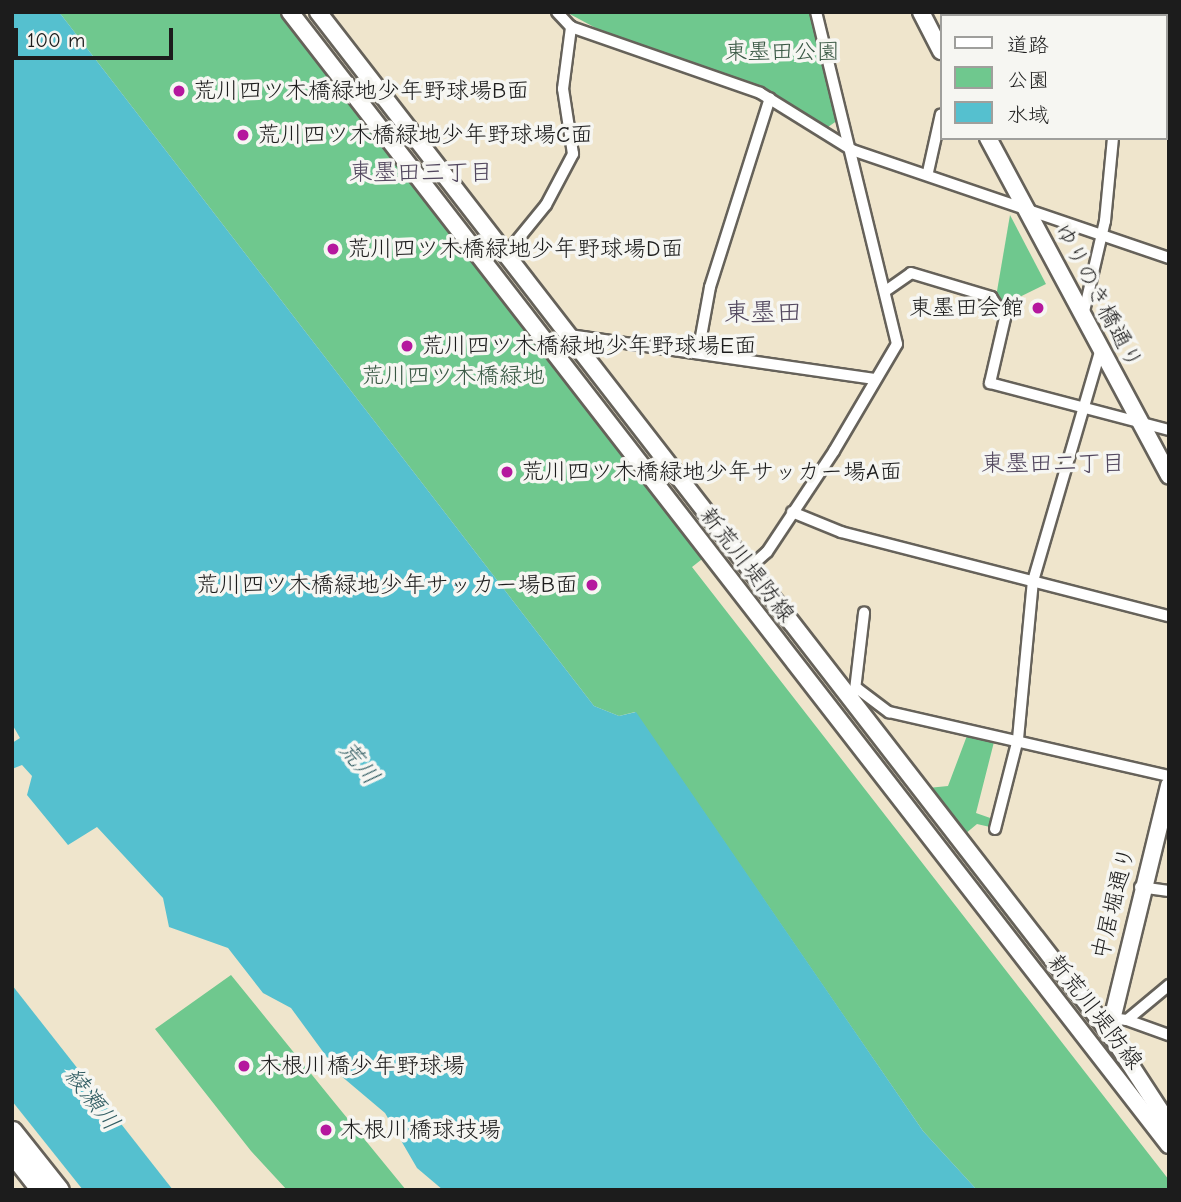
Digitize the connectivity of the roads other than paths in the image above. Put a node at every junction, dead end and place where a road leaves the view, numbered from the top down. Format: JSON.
{"nodes":[{"id":1,"x":290,"y":12,"type":"edge"},
{"id":2,"x":318,"y":12,"type":"edge"},
{"id":3,"x":557,"y":12,"type":"edge"},
{"id":4,"x":816,"y":12,"type":"edge"},
{"id":5,"x":921,"y":12,"type":"edge"},
{"id":6,"x":571,"y":27,"type":"junction"},
{"id":7,"x":940,"y":49,"type":"edge"},
{"id":8,"x":769,"y":98,"type":"junction"},
{"id":9,"x":940,"y":118,"type":"edge"},
{"id":10,"x":989,"y":140,"type":"edge"},
{"id":11,"x":1114,"y":140,"type":"edge"},
{"id":12,"x":852,"y":150,"type":"junction"},
{"id":13,"x":928,"y":172,"type":"junction"},
{"id":14,"x":1027,"y":210,"type":"junction"},
{"id":15,"x":1102,"y":231,"type":"junction"},
{"id":16,"x":506,"y":254,"type":"junction"},
{"id":17,"x":1169,"y":258,"type":"edge"},
{"id":18,"x":887,"y":290,"type":"junction"},
{"id":19,"x":1083,"y":316,"type":"junction"},
{"id":20,"x":569,"y":335,"type":"junction"},
{"id":21,"x":1101,"y":349,"type":"junction"},
{"id":22,"x":698,"y":353,"type":"junction"},
{"id":23,"x":875,"y":379,"type":"junction"},
{"id":24,"x":1084,"y":406,"type":"junction"},
{"id":25,"x":1139,"y":421,"type":"junction"},
{"id":26,"x":1169,"y":430,"type":"edge"},
{"id":27,"x":1169,"y":474,"type":"edge"},
{"id":28,"x":792,"y":512,"type":"junction"},
{"id":29,"x":749,"y":568,"type":"junction"},
{"id":30,"x":1033,"y":581,"type":"junction"},
{"id":31,"x":863,"y":612,"type":"dead end"},
{"id":32,"x":1169,"y":616,"type":"edge"},
{"id":33,"x":852,"y":693,"type":"junction"},
{"id":34,"x":1018,"y":738,"type":"junction"},
{"id":35,"x":1169,"y":776,"type":"edge"},
{"id":36,"x":1169,"y":785,"type":"edge"},
{"id":37,"x":995,"y":829,"type":"dead end"},
{"id":38,"x":1140,"y":887,"type":"junction"},
{"id":39,"x":1169,"y":891,"type":"edge"},
{"id":40,"x":1169,"y":985,"type":"edge"},
{"id":41,"x":1115,"y":1023,"type":"junction"},
{"id":42,"x":1169,"y":1035,"type":"edge"},
{"id":43,"x":1121,"y":1051,"type":"junction"},
{"id":44,"x":1169,"y":1106,"type":"edge"},
{"id":45,"x":1169,"y":1124,"type":"edge"},
{"id":46,"x":12,"y":1131,"type":"edge"},
{"id":47,"x":12,"y":1142,"type":"edge"},
{"id":48,"x":1169,"y":1145,"type":"edge"},
{"id":49,"x":12,"y":1153,"type":"edge"},
{"id":50,"x":12,"y":1168,"type":"edge"},
{"id":51,"x":29,"y":1190,"type":"edge"},
{"id":52,"x":41,"y":1190,"type":"edge"},
{"id":53,"x":50,"y":1190,"type":"edge"},
{"id":54,"x":59,"y":1190,"type":"edge"}],
"edges":[{"from":1,"to":48,"type":"main road","name":"新荒川堤防線"},
{"from":2,"to":16,"type":"main road","name":"新荒川堤防線"},
{"from":3,"to":6,"type":"street"},
{"from":4,"to":12,"type":"street"},
{"from":5,"to":7,"type":"main road"},
{"from":6,"to":8,"type":"street"},
{"from":6,"to":16,"type":"street"},
{"from":8,"to":12,"type":"street"},
{"from":8,"to":22,"type":"street"},
{"from":9,"to":13,"type":"street"},
{"from":10,"to":14,"type":"main road","name":"ゆりのき橋通り"},
{"from":11,"to":15,"type":"street"},
{"from":12,"to":13,"type":"street"},
{"from":12,"to":18,"type":"street"},
{"from":13,"to":14,"type":"street"},
{"from":14,"to":15,"type":"street"},
{"from":14,"to":19,"type":"main road","name":"ゆりのき橋通り"},
{"from":15,"to":17,"type":"street"},
{"from":15,"to":19,"type":"street"},
{"from":16,"to":20,"type":"main road","name":"新荒川堤防線"},
{"from":18,"to":23,"type":"street"},
{"from":18,"to":24,"type":"street"},
{"from":19,"to":21,"type":"main road","name":"ゆりのき橋通り"},
{"from":20,"to":22,"type":"street"},
{"from":20,"to":29,"type":"main road","name":"新荒川堤防線"},
{"from":21,"to":24,"type":"street"},
{"from":21,"to":25,"type":"main road","name":"ゆりのき橋通り"},
{"from":22,"to":23,"type":"street"},
{"from":23,"to":28,"type":"street"},
{"from":24,"to":25,"type":"street"},
{"from":24,"to":30,"type":"street"},
{"from":25,"to":26,"type":"street"},
{"from":25,"to":27,"type":"main road","name":"ゆりのき橋通り"},
{"from":28,"to":29,"type":"street"},
{"from":28,"to":30,"type":"street"},
{"from":29,"to":33,"type":"main road","name":"新荒川堤防線"},
{"from":30,"to":32,"type":"street"},
{"from":30,"to":34,"type":"street"},
{"from":31,"to":33,"type":"street"},
{"from":33,"to":34,"type":"street"},
{"from":33,"to":41,"type":"main road","name":"新荒川堤防線"},
{"from":34,"to":35,"type":"street"},
{"from":34,"to":37,"type":"street"},
{"from":36,"to":38,"type":"main road","name":"中居堀通り"},
{"from":38,"to":39,"type":"street"},
{"from":38,"to":41,"type":"main road","name":"中居堀通り"},
{"from":40,"to":41,"type":"street"},
{"from":41,"to":42,"type":"street"},
{"from":41,"to":43,"type":"main road","name":"新荒川堤防線"},
{"from":43,"to":44,"type":"main road","name":"新荒川堤防線"},
{"from":43,"to":45,"type":"main road","name":"新荒川堤防線"},
{"from":46,"to":54,"type":"highway"},
{"from":47,"to":53,"type":"main road"},
{"from":49,"to":52,"type":"highway"},
{"from":50,"to":51,"type":"street"}]}
